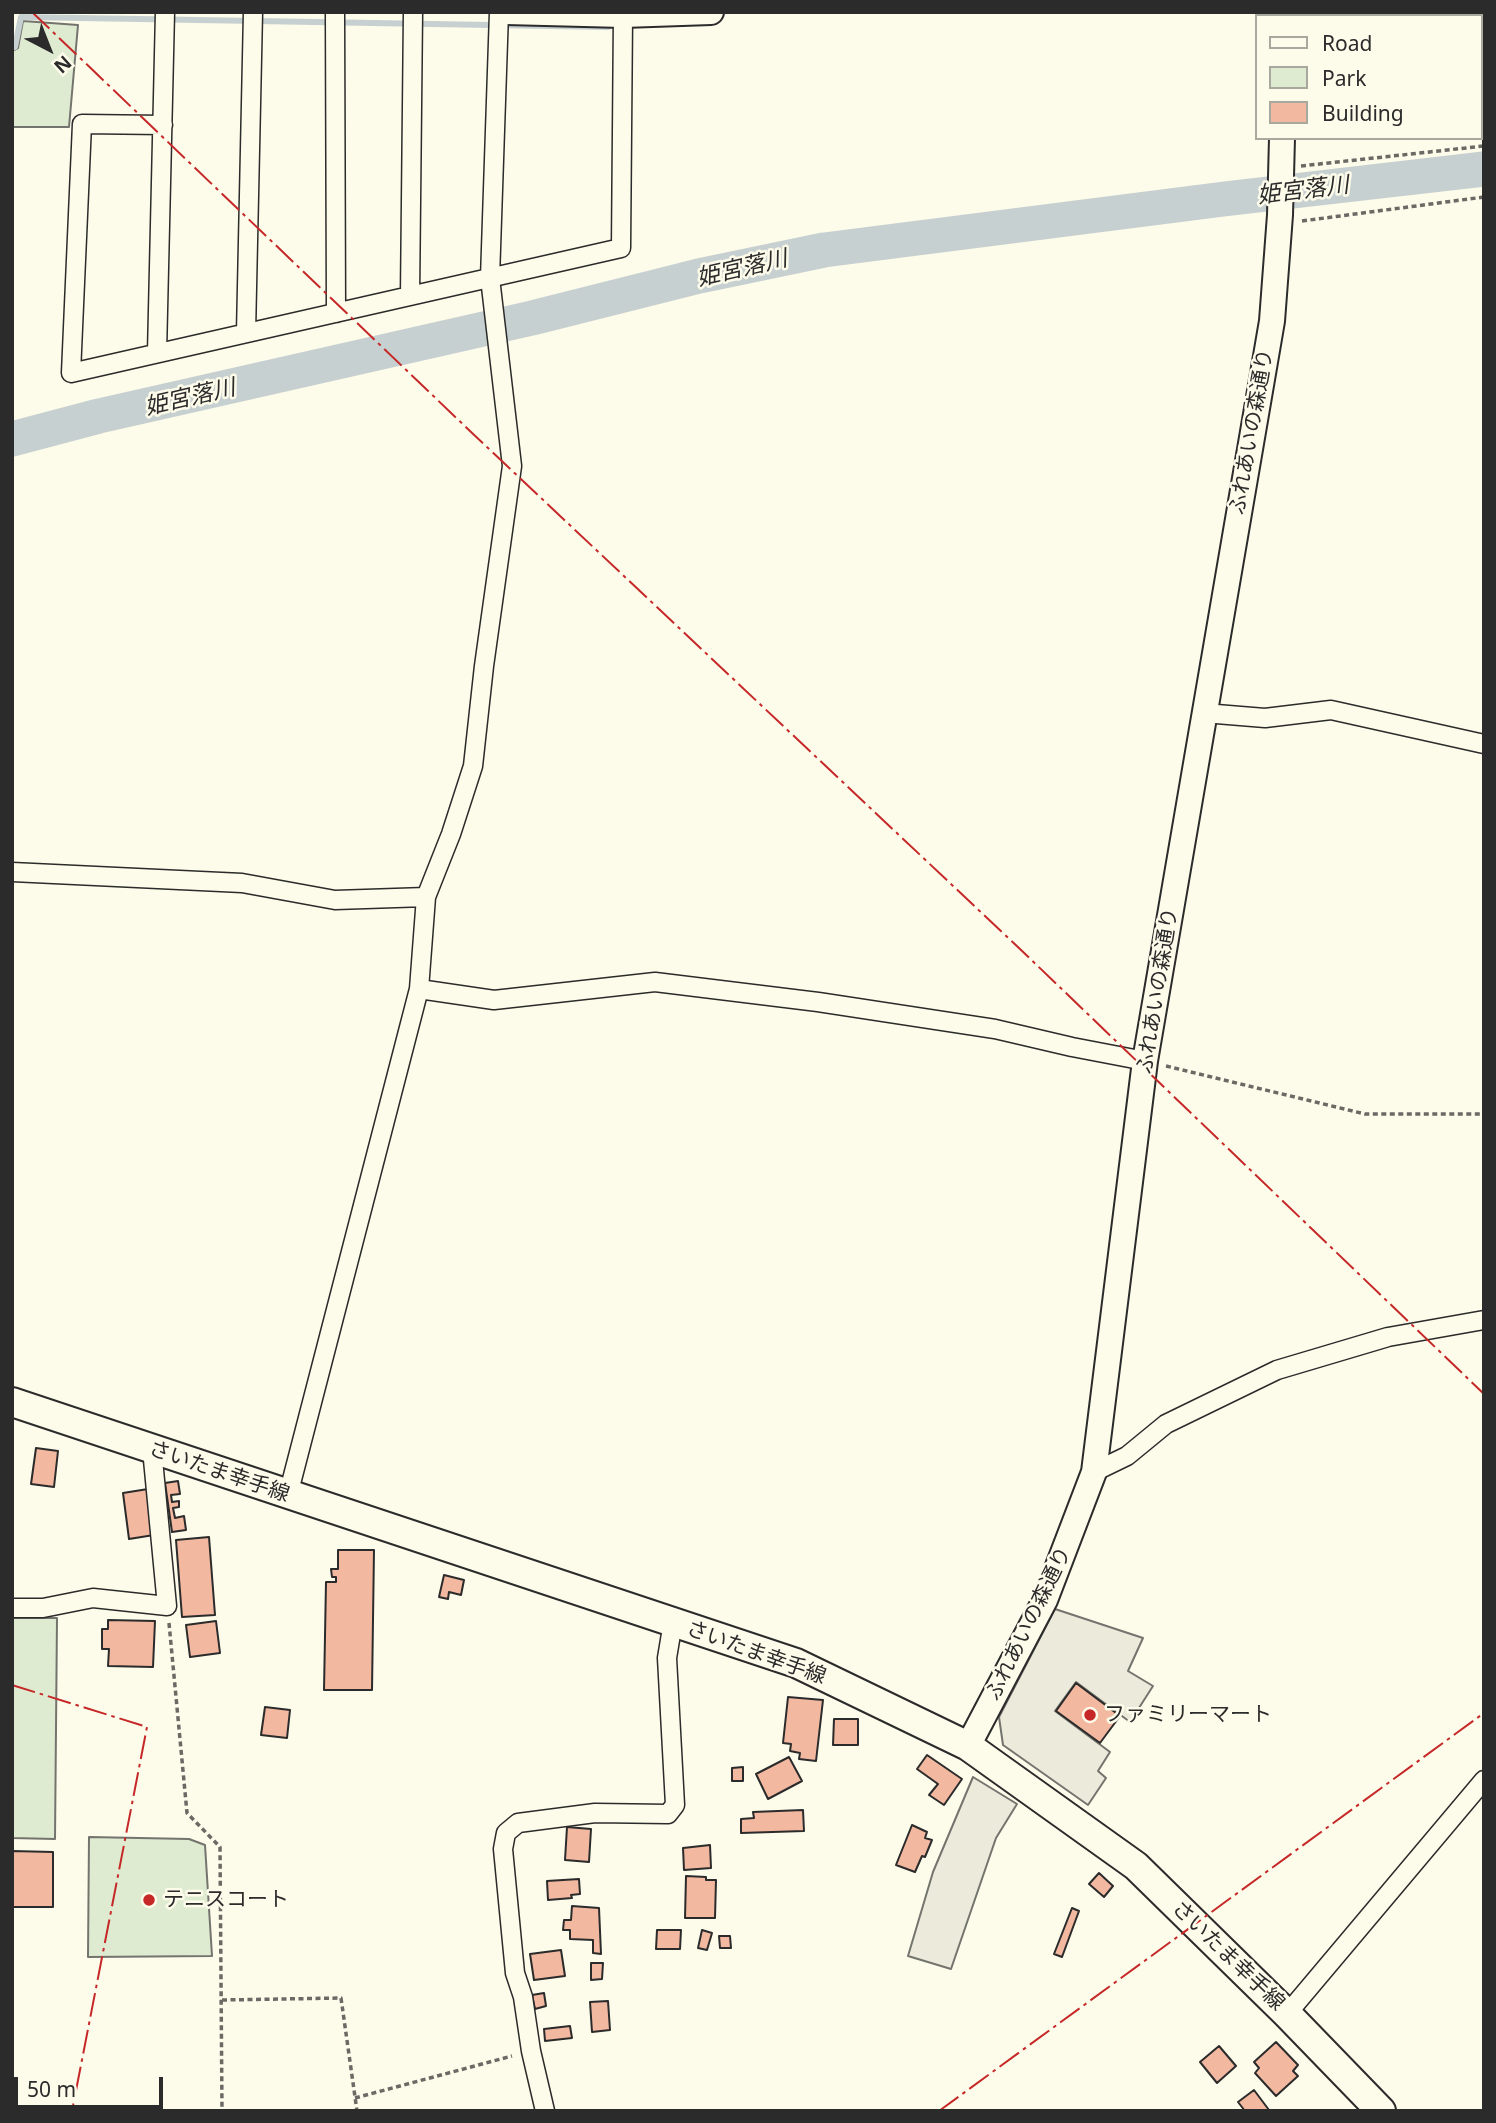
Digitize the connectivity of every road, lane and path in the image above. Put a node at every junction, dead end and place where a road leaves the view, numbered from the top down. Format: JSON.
{"nodes":[{"id":1,"x":165,"y":12,"type":"edge"},
{"id":2,"x":253,"y":12,"type":"edge"},
{"id":3,"x":335,"y":12,"type":"edge"},
{"id":4,"x":413,"y":12,"type":"edge"},
{"id":5,"x":499,"y":12,"type":"edge"},
{"id":6,"x":506,"y":12,"type":"edge"},
{"id":7,"x":711,"y":12,"type":"edge"},
{"id":8,"x":609,"y":14,"type":"edge"},
{"id":9,"x":163,"y":125,"type":"junction"},
{"id":10,"x":1282,"y":140,"type":"edge"},
{"id":11,"x":1484,"y":146,"type":"edge"},
{"id":12,"x":1282,"y":172,"type":"junction"},
{"id":13,"x":1484,"y":197,"type":"edge"},
{"id":14,"x":1280,"y":220,"type":"junction"},
{"id":15,"x":492,"y":285,"type":"junction"},
{"id":16,"x":410,"y":296,"type":"junction"},
{"id":17,"x":336,"y":313,"type":"junction"},
{"id":18,"x":246,"y":333,"type":"junction"},
{"id":19,"x":157,"y":353,"type":"junction"},
{"id":20,"x":1204,"y":713,"type":"junction"},
{"id":21,"x":1484,"y":744,"type":"edge"},
{"id":22,"x":12,"y":872,"type":"edge"},
{"id":23,"x":426,"y":897,"type":"junction"},
{"id":24,"x":419,"y":989,"type":"junction"},
{"id":25,"x":1145,"y":1060,"type":"junction"},
{"id":26,"x":1484,"y":1114,"type":"edge"},
{"id":27,"x":1484,"y":1320,"type":"edge"},
{"id":28,"x":12,"y":1402,"type":"edge"},
{"id":29,"x":152,"y":1449,"type":"junction"},
{"id":30,"x":1094,"y":1472,"type":"junction"},
{"id":31,"x":288,"y":1495,"type":"junction"},
{"id":32,"x":167,"y":1606,"type":"junction"},
{"id":33,"x":12,"y":1608,"type":"edge"},
{"id":34,"x":673,"y":1622,"type":"junction"},
{"id":35,"x":968,"y":1746,"type":"junction"},
{"id":36,"x":1484,"y":1780,"type":"edge"},
{"id":37,"x":221,"y":2000,"type":"junction"},
{"id":38,"x":1287,"y":2014,"type":"junction"},
{"id":39,"x":531,"y":2051,"type":"junction"},
{"id":40,"x":355,"y":2098,"type":"junction"},
{"id":41,"x":222,"y":2111,"type":"edge"},
{"id":42,"x":357,"y":2111,"type":"edge"},
{"id":43,"x":545,"y":2111,"type":"edge"},
{"id":44,"x":1381,"y":2111,"type":"edge"}],
"edges":[{"from":1,"to":9,"type":"street"},
{"from":2,"to":18,"type":"street"},
{"from":3,"to":17,"type":"street"},
{"from":4,"to":16,"type":"street"},
{"from":5,"to":15,"type":"street"},
{"from":6,"to":8,"type":"street"},
{"from":7,"to":8,"type":"street"},
{"from":8,"to":15,"type":"street"},
{"from":9,"to":19,"type":"street"},
{"from":9,"to":19,"type":"street"},
{"from":10,"to":12,"type":"street"},
{"from":11,"to":12,"type":"path"},
{"from":12,"to":14,"type":"street","name":"ふれあいの森通り"},
{"from":13,"to":14,"type":"path"},
{"from":14,"to":20,"type":"street","name":"ふれあいの森通り"},
{"from":15,"to":16,"type":"street"},
{"from":15,"to":23,"type":"street"},
{"from":16,"to":17,"type":"street"},
{"from":17,"to":18,"type":"street"},
{"from":18,"to":19,"type":"street"},
{"from":20,"to":21,"type":"street"},
{"from":20,"to":25,"type":"street","name":"ふれあいの森通り"},
{"from":22,"to":23,"type":"street"},
{"from":23,"to":24,"type":"street"},
{"from":24,"to":25,"type":"street"},
{"from":24,"to":31,"type":"street"},
{"from":25,"to":26,"type":"path"},
{"from":25,"to":30,"type":"street","name":"ふれあいの森通り"},
{"from":27,"to":30,"type":"street"},
{"from":28,"to":29,"type":"main road","name":"さいたま幸手線"},
{"from":29,"to":31,"type":"main road","name":"さいたま幸手線"},
{"from":29,"to":32,"type":"street"},
{"from":30,"to":35,"type":"street","name":"ふれあいの森通り"},
{"from":31,"to":34,"type":"main road","name":"さいたま幸手線"},
{"from":32,"to":33,"type":"street"},
{"from":32,"to":37,"type":"path"},
{"from":34,"to":35,"type":"main road","name":"さいたま幸手線"},
{"from":34,"to":39,"type":"street"},
{"from":35,"to":38,"type":"main road","name":"さいたま幸手線"},
{"from":36,"to":38,"type":"street"},
{"from":37,"to":40,"type":"path"},
{"from":37,"to":41,"type":"path"},
{"from":38,"to":44,"type":"main road","name":"さいたま幸手線"},
{"from":39,"to":40,"type":"path"},
{"from":39,"to":43,"type":"street"},
{"from":40,"to":42,"type":"path"}]}
